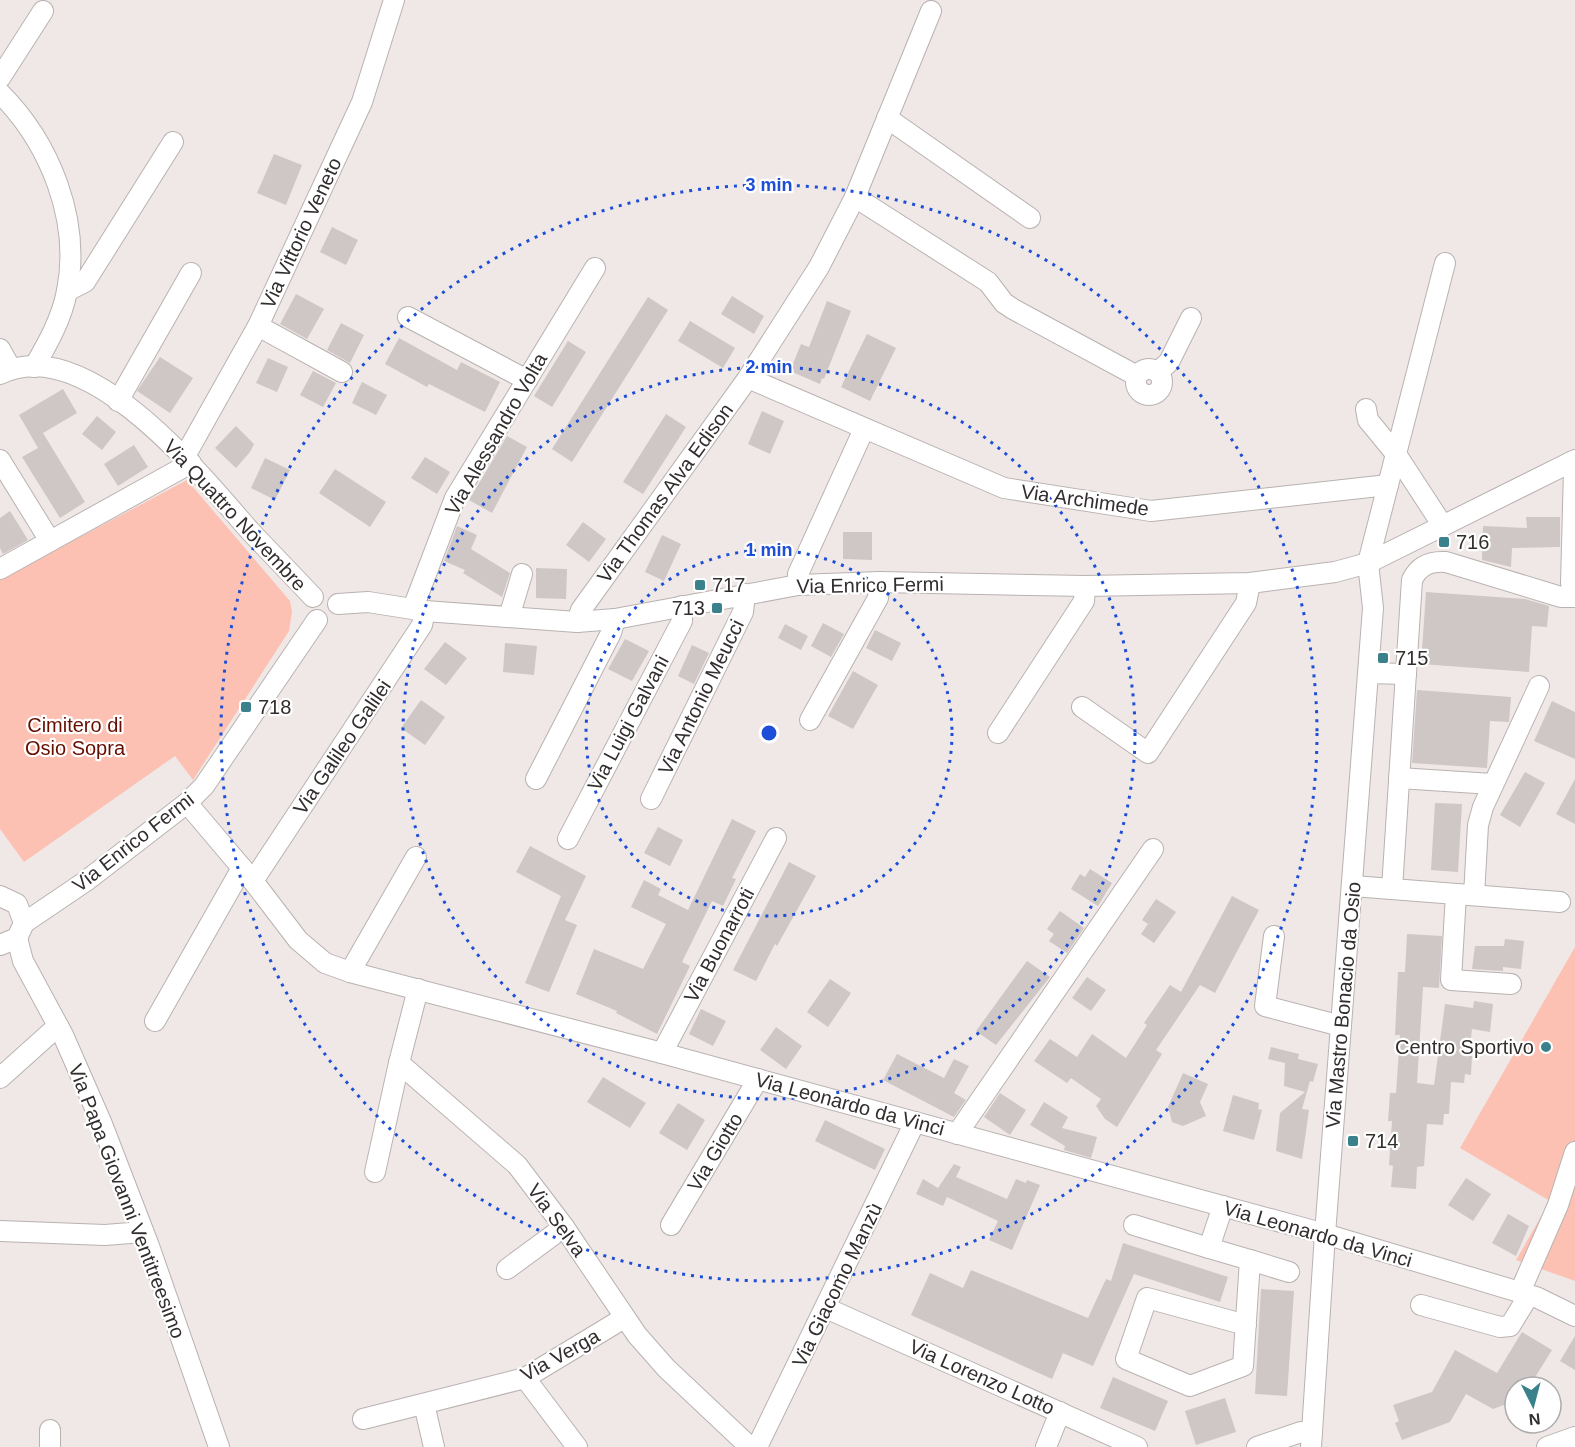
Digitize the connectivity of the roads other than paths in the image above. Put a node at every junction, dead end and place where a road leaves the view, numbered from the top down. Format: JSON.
{"nodes":[{"id":1,"x":394,"y":0,"type":"edge"},
{"id":2,"x":43,"y":11,"type":"dead end"},
{"id":3,"x":931,"y":11,"type":"dead end"},
{"id":4,"x":0,"y":78,"type":"edge"},
{"id":5,"x":0,"y":93,"type":"edge"},
{"id":6,"x":887,"y":118,"type":"junction"},
{"id":7,"x":173,"y":142,"type":"dead end"},
{"id":8,"x":855,"y":197,"type":"junction"},
{"id":9,"x":1030,"y":218,"type":"dead end"},
{"id":10,"x":1445,"y":263,"type":"dead end"},
{"id":11,"x":595,"y":268,"type":"dead end"},
{"id":12,"x":191,"y":273,"type":"dead end"},
{"id":13,"x":67,"y":291,"type":"junction"},
{"id":14,"x":408,"y":317,"type":"dead end"},
{"id":15,"x":1191,"y":318,"type":"dead end"},
{"id":16,"x":258,"y":326,"type":"junction"},
{"id":17,"x":0,"y":349,"type":"edge"},
{"id":18,"x":34,"y":367,"type":"junction"},
{"id":19,"x":6,"y":372,"type":"edge"},
{"id":20,"x":342,"y":372,"type":"dead end"},
{"id":21,"x":748,"y":378,"type":"junction"},
{"id":22,"x":527,"y":380,"type":"junction"},
{"id":23,"x":118,"y":401,"type":"junction"},
{"id":24,"x":1366,"y":409,"type":"dead end"},
{"id":25,"x":864,"y":429,"type":"junction"},
{"id":26,"x":1396,"y":454,"type":"junction"},
{"id":27,"x":0,"y":460,"type":"edge"},
{"id":28,"x":188,"y":460,"type":"junction"},
{"id":29,"x":1573,"y":461,"type":"edge"},
{"id":30,"x":1388,"y":485,"type":"junction"},
{"id":31,"x":1443,"y":526,"type":"junction"},
{"id":32,"x":50,"y":541,"type":"junction"},
{"id":33,"x":1368,"y":563,"type":"junction"},
{"id":34,"x":0,"y":569,"type":"edge"},
{"id":35,"x":522,"y":574,"type":"dead end"},
{"id":36,"x":880,"y":582,"type":"junction"},
{"id":37,"x":1250,"y":583,"type":"junction"},
{"id":38,"x":798,"y":585,"type":"junction"},
{"id":39,"x":1085,"y":586,"type":"junction"},
{"id":40,"x":746,"y":594,"type":"junction"},
{"id":41,"x":313,"y":597,"type":"junction"},
{"id":42,"x":1575,"y":597,"type":"edge"},
{"id":43,"x":338,"y":603,"type":"junction"},
{"id":44,"x":682,"y":606,"type":"junction"},
{"id":45,"x":419,"y":610,"type":"junction"},
{"id":46,"x":509,"y":617,"type":"junction"},
{"id":47,"x":317,"y":620,"type":"junction"},
{"id":48,"x":615,"y":620,"type":"junction"},
{"id":49,"x":577,"y":622,"type":"junction"},
{"id":50,"x":1368,"y":672,"type":"junction"},
{"id":51,"x":1406,"y":674,"type":"junction"},
{"id":52,"x":1539,"y":686,"type":"dead end"},
{"id":53,"x":1082,"y":707,"type":"dead end"},
{"id":54,"x":810,"y":720,"type":"dead end"},
{"id":55,"x":998,"y":734,"type":"dead end"},
{"id":56,"x":1399,"y":778,"type":"junction"},
{"id":57,"x":536,"y":779,"type":"dead end"},
{"id":58,"x":1492,"y":784,"type":"junction"},
{"id":59,"x":651,"y":799,"type":"dead end"},
{"id":60,"x":187,"y":803,"type":"junction"},
{"id":61,"x":776,"y":838,"type":"dead end"},
{"id":62,"x":568,"y":839,"type":"dead end"},
{"id":63,"x":1153,"y":849,"type":"dead end"},
{"id":64,"x":416,"y":857,"type":"dead end"},
{"id":65,"x":248,"y":874,"type":"junction"},
{"id":66,"x":1353,"y":886,"type":"junction"},
{"id":67,"x":1392,"y":889,"type":"junction"},
{"id":68,"x":1466,"y":894,"type":"junction"},
{"id":69,"x":0,"y":897,"type":"edge"},
{"id":70,"x":1560,"y":902,"type":"dead end"},
{"id":71,"x":13,"y":932,"type":"edge"},
{"id":72,"x":1274,"y":936,"type":"dead end"},
{"id":73,"x":350,"y":972,"type":"junction"},
{"id":74,"x":1511,"y":984,"type":"dead end"},
{"id":75,"x":418,"y":989,"type":"junction"},
{"id":76,"x":155,"y":1021,"type":"dead end"},
{"id":77,"x":58,"y":1026,"type":"junction"},
{"id":78,"x":1341,"y":1026,"type":"junction"},
{"id":79,"x":662,"y":1053,"type":"junction"},
{"id":80,"x":399,"y":1063,"type":"junction"},
{"id":81,"x":0,"y":1078,"type":"edge"},
{"id":82,"x":758,"y":1079,"type":"junction"},
{"id":83,"x":915,"y":1122,"type":"junction"},
{"id":84,"x":957,"y":1134,"type":"junction"},
{"id":85,"x":1575,"y":1152,"type":"edge"},
{"id":86,"x":375,"y":1172,"type":"dead end"},
{"id":87,"x":1223,"y":1206,"type":"junction"},
{"id":88,"x":671,"y":1225,"type":"dead end"},
{"id":89,"x":1134,"y":1225,"type":"dead end"},
{"id":90,"x":564,"y":1227,"type":"junction"},
{"id":91,"x":0,"y":1231,"type":"edge"},
{"id":92,"x":143,"y":1232,"type":"junction"},
{"id":93,"x":1325,"y":1234,"type":"junction"},
{"id":94,"x":1209,"y":1248,"type":"junction"},
{"id":95,"x":1250,"y":1260,"type":"junction"},
{"id":96,"x":507,"y":1269,"type":"dead end"},
{"id":97,"x":1289,"y":1272,"type":"dead end"},
{"id":98,"x":1524,"y":1294,"type":"junction"},
{"id":99,"x":1421,"y":1305,"type":"dead end"},
{"id":100,"x":826,"y":1308,"type":"junction"},
{"id":101,"x":1575,"y":1316,"type":"edge"},
{"id":102,"x":624,"y":1318,"type":"junction"},
{"id":103,"x":1246,"y":1325,"type":"junction"},
{"id":104,"x":525,"y":1378,"type":"junction"},
{"id":105,"x":424,"y":1404,"type":"junction"},
{"id":106,"x":1060,"y":1412,"type":"junction"},
{"id":107,"x":363,"y":1419,"type":"dead end"},
{"id":108,"x":1575,"y":1437,"type":"edge"},
{"id":109,"x":1312,"y":1440,"type":"edge"},
{"id":110,"x":219,"y":1447,"type":"edge"},
{"id":111,"x":434,"y":1447,"type":"edge"},
{"id":112,"x":577,"y":1447,"type":"edge"},
{"id":113,"x":750,"y":1447,"type":"edge"},
{"id":114,"x":757,"y":1447,"type":"edge"},
{"id":115,"x":1046,"y":1447,"type":"edge"},
{"id":116,"x":1137,"y":1447,"type":"edge"},
{"id":117,"x":1257,"y":1447,"type":"edge"},
{"id":118,"x":1547,"y":1447,"type":"edge"}],
"edges":[{"from":1,"to":16,"type":"street","name":"Via Vittorio Veneto"},
{"from":2,"to":4,"type":"street"},
{"from":3,"to":6,"type":"street","name":"Via Thomas Alva Edison"},
{"from":5,"to":13,"type":"street"},
{"from":6,"to":8,"type":"street","name":"Via Thomas Alva Edison"},
{"from":6,"to":9,"type":"street"},
{"from":7,"to":13,"type":"street"},
{"from":8,"to":15,"type":"street"},
{"from":8,"to":21,"type":"street","name":"Via Thomas Alva Edison"},
{"from":10,"to":26,"type":"street"},
{"from":11,"to":22,"type":"street","name":"Via Alessandro Volta"},
{"from":12,"to":23,"type":"street"},
{"from":13,"to":18,"type":"street"},
{"from":14,"to":22,"type":"street"},
{"from":16,"to":20,"type":"street"},
{"from":16,"to":28,"type":"street","name":"Via Vittorio Veneto"},
{"from":17,"to":19,"type":"street"},
{"from":18,"to":19,"type":"street","name":"Via Quattro Novembre"},
{"from":18,"to":23,"type":"street","name":"Via Quattro Novembre"},
{"from":21,"to":25,"type":"street","name":"Via Archimede"},
{"from":21,"to":49,"type":"street","name":"Via Thomas Alva Edison"},
{"from":22,"to":45,"type":"street","name":"Via Alessandro Volta"},
{"from":23,"to":28,"type":"street","name":"Via Quattro Novembre"},
{"from":24,"to":26,"type":"street"},
{"from":25,"to":30,"type":"street","name":"Via Archimede"},
{"from":25,"to":38,"type":"street"},
{"from":26,"to":30,"type":"street"},
{"from":26,"to":31,"type":"street"},
{"from":27,"to":32,"type":"street"},
{"from":28,"to":32,"type":"street"},
{"from":28,"to":41,"type":"street","name":"Via Quattro Novembre"},
{"from":29,"to":31,"type":"street","name":"Via Enrico Fermi"},
{"from":29,"to":42,"type":"street"},
{"from":30,"to":33,"type":"street"},
{"from":31,"to":33,"type":"street","name":"Via Enrico Fermi"},
{"from":32,"to":34,"type":"street"},
{"from":33,"to":37,"type":"street","name":"Via Enrico Fermi"},
{"from":33,"to":50,"type":"street","name":"Via Mastro Bonacio da Osio"},
{"from":35,"to":46,"type":"street"},
{"from":36,"to":38,"type":"street","name":"Via Enrico Fermi"},
{"from":36,"to":39,"type":"street","name":"Via Enrico Fermi"},
{"from":36,"to":54,"type":"street"},
{"from":37,"to":39,"type":"street","name":"Via Enrico Fermi"},
{"from":37,"to":53,"type":"street"},
{"from":38,"to":40,"type":"street","name":"Via Enrico Fermi"},
{"from":39,"to":55,"type":"street"},
{"from":40,"to":44,"type":"street","name":"Via Enrico Fermi"},
{"from":40,"to":59,"type":"street","name":"Via Antonio Meucci"},
{"from":41,"to":43,"type":"street"},
{"from":41,"to":47,"type":"street"},
{"from":42,"to":51,"type":"street"},
{"from":43,"to":45,"type":"street","name":"Via Enrico Fermi"},
{"from":43,"to":47,"type":"street"},
{"from":44,"to":48,"type":"street","name":"Via Enrico Fermi"},
{"from":44,"to":62,"type":"street","name":"Via Luigi Galvani"},
{"from":45,"to":46,"type":"street","name":"Via Enrico Fermi"},
{"from":45,"to":65,"type":"street","name":"Via Galileo Galilei"},
{"from":46,"to":49,"type":"street","name":"Via Enrico Fermi"},
{"from":47,"to":60,"type":"street","name":"Via Enrico Fermi"},
{"from":48,"to":49,"type":"street","name":"Via Enrico Fermi"},
{"from":48,"to":57,"type":"street"},
{"from":50,"to":51,"type":"street"},
{"from":50,"to":66,"type":"street","name":"Via Mastro Bonacio da Osio"},
{"from":51,"to":56,"type":"street"},
{"from":52,"to":58,"type":"street"},
{"from":56,"to":58,"type":"street"},
{"from":56,"to":67,"type":"street"},
{"from":58,"to":68,"type":"street"},
{"from":60,"to":65,"type":"street","name":"Via Leonardo da Vinci"},
{"from":60,"to":71,"type":"street","name":"Via Enrico Fermi"},
{"from":61,"to":79,"type":"street","name":"Via Buonarroti"},
{"from":63,"to":84,"type":"street"},
{"from":64,"to":73,"type":"street"},
{"from":65,"to":73,"type":"street","name":"Via Leonardo da Vinci"},
{"from":65,"to":76,"type":"street","name":"Via Galileo Galilei"},
{"from":66,"to":67,"type":"street"},
{"from":66,"to":78,"type":"street","name":"Via Mastro Bonacio da Osio"},
{"from":67,"to":68,"type":"street"},
{"from":68,"to":70,"type":"street"},
{"from":68,"to":74,"type":"street"},
{"from":69,"to":71,"type":"street","name":"Via Papa Giovanni Ventitreesimo"},
{"from":71,"to":77,"type":"street","name":"Via Papa Giovanni Ventitreesimo"},
{"from":72,"to":78,"type":"street"},
{"from":73,"to":75,"type":"street","name":"Via Leonardo da Vinci"},
{"from":75,"to":79,"type":"street","name":"Via Leonardo da Vinci"},
{"from":75,"to":80,"type":"street"},
{"from":77,"to":81,"type":"street"},
{"from":77,"to":92,"type":"street","name":"Via Papa Giovanni Ventitreesimo"},
{"from":78,"to":93,"type":"street","name":"Via Mastro Bonacio da Osio"},
{"from":79,"to":82,"type":"street","name":"Via Leonardo da Vinci"},
{"from":80,"to":86,"type":"street"},
{"from":80,"to":90,"type":"street","name":"Via Selva"},
{"from":82,"to":83,"type":"street","name":"Via Leonardo da Vinci"},
{"from":82,"to":88,"type":"street","name":"Via Giotto"},
{"from":83,"to":84,"type":"street","name":"Via Leonardo da Vinci"},
{"from":83,"to":100,"type":"street","name":"Via Giacomo Manzù"},
{"from":84,"to":87,"type":"street","name":"Via Leonardo da Vinci"},
{"from":85,"to":98,"type":"street"},
{"from":87,"to":93,"type":"street","name":"Via Leonardo da Vinci"},
{"from":87,"to":94,"type":"street"},
{"from":89,"to":94,"type":"street"},
{"from":90,"to":96,"type":"street"},
{"from":90,"to":102,"type":"street","name":"Via Selva"},
{"from":91,"to":92,"type":"street"},
{"from":92,"to":110,"type":"street","name":"Via Papa Giovanni Ventitreesimo"},
{"from":93,"to":98,"type":"street","name":"Via Leonardo da Vinci"},
{"from":93,"to":109,"type":"street","name":"Via Mastro Bonacio da Osio"},
{"from":94,"to":95,"type":"street"},
{"from":95,"to":97,"type":"street"},
{"from":95,"to":103,"type":"street"},
{"from":98,"to":99,"type":"street"},
{"from":98,"to":101,"type":"street","name":"Via Leonardo da Vinci"},
{"from":100,"to":106,"type":"street","name":"Via Lorenzo Lotto"},
{"from":100,"to":114,"type":"street","name":"Via Giacomo Manzù"},
{"from":102,"to":104,"type":"street","name":"Via Verga"},
{"from":102,"to":113,"type":"street","name":"Via Selva"},
{"from":103,"to":103,"type":"street"},
{"from":104,"to":105,"type":"street","name":"Via Verga"},
{"from":104,"to":112,"type":"street"},
{"from":105,"to":107,"type":"street","name":"Via Verga"},
{"from":105,"to":111,"type":"street"},
{"from":106,"to":115,"type":"street"},
{"from":106,"to":116,"type":"street","name":"Via Lorenzo Lotto"},
{"from":108,"to":118,"type":"street"},
{"from":109,"to":117,"type":"street"}]}
